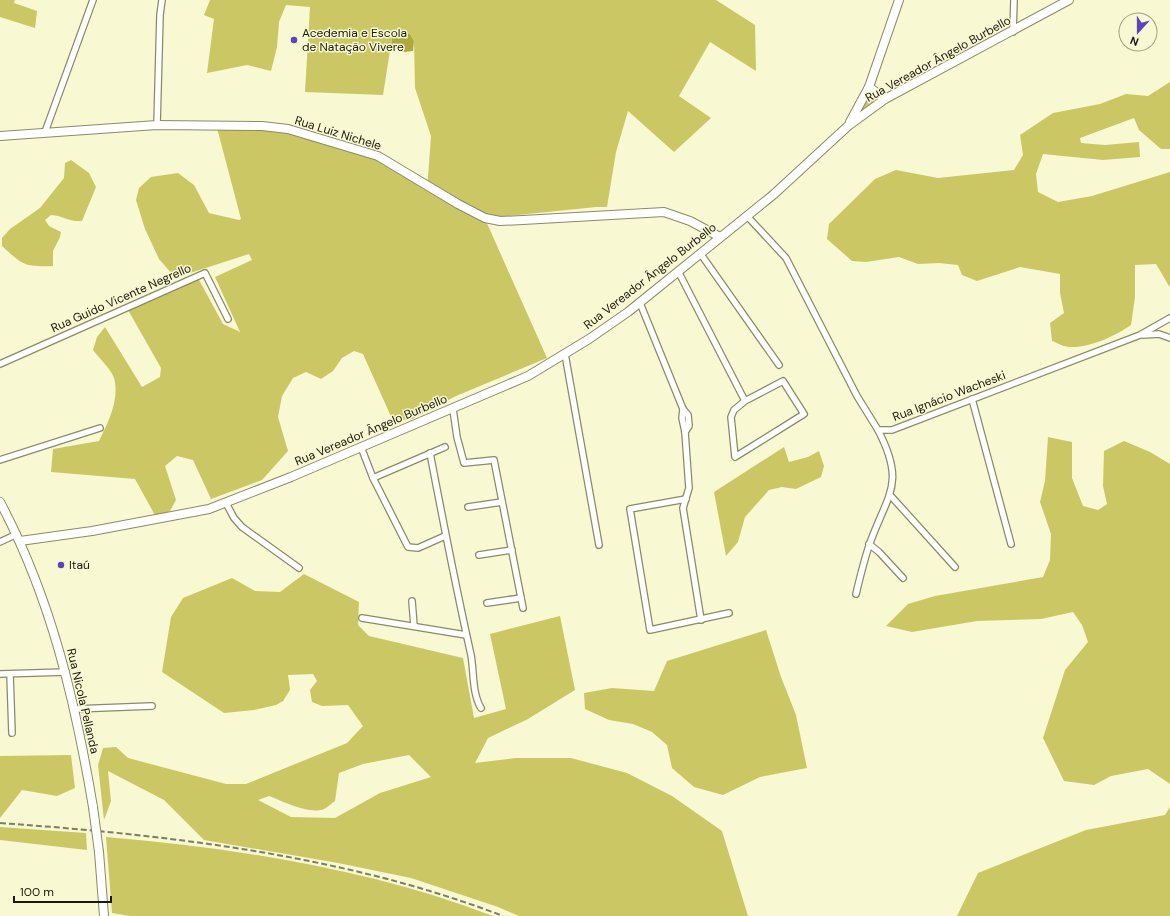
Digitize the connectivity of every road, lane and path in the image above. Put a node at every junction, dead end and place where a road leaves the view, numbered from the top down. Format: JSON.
{"nodes":[{"id":1,"x":93,"y":0,"type":"edge"},
{"id":2,"x":162,"y":0,"type":"edge"},
{"id":3,"x":899,"y":0,"type":"edge"},
{"id":4,"x":1014,"y":0,"type":"edge"},
{"id":5,"x":1069,"y":0,"type":"edge"},
{"id":6,"x":1013,"y":32,"type":"junction"},
{"id":7,"x":869,"y":87,"type":"junction"},
{"id":8,"x":885,"y":99,"type":"junction"},
{"id":9,"x":157,"y":125,"type":"junction"},
{"id":10,"x":848,"y":126,"type":"junction"},
{"id":11,"x":45,"y":132,"type":"junction"},
{"id":12,"x":0,"y":136,"type":"edge"},
{"id":13,"x":747,"y":216,"type":"junction"},
{"id":14,"x":720,"y":237,"type":"junction"},
{"id":15,"x":700,"y":253,"type":"junction"},
{"id":16,"x":678,"y":271,"type":"junction"},
{"id":17,"x":640,"y":303,"type":"junction"},
{"id":18,"x":228,"y":318,"type":"dead end"},
{"id":19,"x":1170,"y":318,"type":"edge"},
{"id":20,"x":1140,"y":335,"type":"junction"},
{"id":21,"x":1170,"y":338,"type":"edge"},
{"id":22,"x":565,"y":354,"type":"junction"},
{"id":23,"x":0,"y":364,"type":"edge"},
{"id":24,"x":780,"y":365,"type":"dead end"},
{"id":25,"x":972,"y":400,"type":"junction"},
{"id":26,"x":745,"y":401,"type":"junction"},
{"id":27,"x":453,"y":409,"type":"junction"},
{"id":28,"x":100,"y":428,"type":"dead end"},
{"id":29,"x":878,"y":430,"type":"junction"},
{"id":30,"x":361,"y":447,"type":"junction"},
{"id":31,"x":445,"y":447,"type":"dead end"},
{"id":32,"x":430,"y":454,"type":"junction"},
{"id":33,"x":0,"y":460,"type":"edge"},
{"id":34,"x":374,"y":478,"type":"junction"},
{"id":35,"x":890,"y":495,"type":"junction"},
{"id":36,"x":686,"y":499,"type":"junction"},
{"id":37,"x":0,"y":502,"type":"edge"},
{"id":38,"x":502,"y":502,"type":"junction"},
{"id":39,"x":226,"y":503,"type":"junction"},
{"id":40,"x":468,"y":508,"type":"dead end"},
{"id":41,"x":445,"y":536,"type":"junction"},
{"id":42,"x":19,"y":538,"type":"junction"},
{"id":43,"x":0,"y":542,"type":"edge"},
{"id":44,"x":869,"y":544,"type":"junction"},
{"id":45,"x":1011,"y":544,"type":"dead end"},
{"id":46,"x":599,"y":545,"type":"dead end"},
{"id":47,"x":512,"y":550,"type":"junction"},
{"id":48,"x":479,"y":556,"type":"dead end"},
{"id":49,"x":955,"y":567,"type":"dead end"},
{"id":50,"x":299,"y":568,"type":"dead end"},
{"id":51,"x":903,"y":578,"type":"dead end"},
{"id":52,"x":856,"y":594,"type":"dead end"},
{"id":53,"x":521,"y":598,"type":"junction"},
{"id":54,"x":412,"y":601,"type":"dead end"},
{"id":55,"x":487,"y":603,"type":"dead end"},
{"id":56,"x":523,"y":608,"type":"dead end"},
{"id":57,"x":729,"y":613,"type":"dead end"},
{"id":58,"x":362,"y":618,"type":"dead end"},
{"id":59,"x":701,"y":620,"type":"junction"},
{"id":60,"x":414,"y":626,"type":"junction"},
{"id":61,"x":466,"y":635,"type":"junction"},
{"id":62,"x":66,"y":672,"type":"junction"},
{"id":63,"x":0,"y":674,"type":"edge"},
{"id":64,"x":10,"y":674,"type":"junction"},
{"id":65,"x":152,"y":706,"type":"dead end"},
{"id":66,"x":480,"y":708,"type":"dead end"},
{"id":67,"x":74,"y":709,"type":"junction"},
{"id":68,"x":12,"y":733,"type":"dead end"},
{"id":69,"x":104,"y":916,"type":"edge"}],
"edges":[{"from":1,"to":11,"type":"street"},
{"from":2,"to":9,"type":"street"},
{"from":3,"to":7,"type":"main road"},
{"from":4,"to":6,"type":"street"},
{"from":5,"to":6,"type":"main road","name":"Rua Vereador Ângelo Burbello"},
{"from":6,"to":8,"type":"main road","name":"Rua Vereador Ângelo Burbello"},
{"from":7,"to":8,"type":"main road"},
{"from":7,"to":10,"type":"main road"},
{"from":8,"to":10,"type":"main road","name":"Rua Vereador Ângelo Burbello"},
{"from":9,"to":11,"type":"main road","name":"Rua Luiz Nichele"},
{"from":9,"to":14,"type":"main road","name":"Rua Luiz Nichele"},
{"from":10,"to":13,"type":"main road","name":"Rua Vereador Ângelo Burbello"},
{"from":11,"to":12,"type":"main road","name":"Rua Luiz Nichele"},
{"from":13,"to":14,"type":"main road","name":"Rua Vereador Ângelo Burbello"},
{"from":13,"to":29,"type":"street"},
{"from":14,"to":15,"type":"main road","name":"Rua Vereador Ângelo Burbello"},
{"from":15,"to":16,"type":"main road","name":"Rua Vereador Ângelo Burbello"},
{"from":15,"to":24,"type":"street"},
{"from":16,"to":17,"type":"main road","name":"Rua Vereador Ângelo Burbello"},
{"from":16,"to":26,"type":"street"},
{"from":17,"to":22,"type":"main road","name":"Rua Vereador Ângelo Burbello"},
{"from":17,"to":36,"type":"street"},
{"from":18,"to":23,"type":"street","name":"Rua Guido Vicente Negrello"},
{"from":19,"to":20,"type":"street","name":"Rua Ignácio Wacheski"},
{"from":20,"to":21,"type":"street"},
{"from":20,"to":25,"type":"street","name":"Rua Ignácio Wacheski"},
{"from":22,"to":27,"type":"main road","name":"Rua Vereador Ângelo Burbello"},
{"from":22,"to":46,"type":"street"},
{"from":25,"to":29,"type":"street","name":"Rua Ignácio Wacheski"},
{"from":25,"to":45,"type":"street"},
{"from":26,"to":26,"type":"street"},
{"from":27,"to":30,"type":"main road","name":"Rua Vereador Ângelo Burbello"},
{"from":27,"to":38,"type":"street"},
{"from":28,"to":33,"type":"street"},
{"from":29,"to":35,"type":"street"},
{"from":30,"to":34,"type":"street"},
{"from":30,"to":39,"type":"main road","name":"Rua Vereador Ângelo Burbello"},
{"from":31,"to":32,"type":"street"},
{"from":32,"to":34,"type":"street"},
{"from":32,"to":41,"type":"street"},
{"from":34,"to":41,"type":"street"},
{"from":35,"to":44,"type":"street"},
{"from":35,"to":49,"type":"street"},
{"from":36,"to":59,"type":"street"},
{"from":36,"to":59,"type":"street"},
{"from":37,"to":42,"type":"main road","name":"Rua Nicola Pellanda"},
{"from":38,"to":40,"type":"street"},
{"from":38,"to":47,"type":"street"},
{"from":39,"to":42,"type":"main road","name":"Rua Vereador Ângelo Burbello"},
{"from":39,"to":50,"type":"street"},
{"from":41,"to":61,"type":"street"},
{"from":42,"to":43,"type":"street"},
{"from":42,"to":62,"type":"main road","name":"Rua Nicola Pellanda"},
{"from":44,"to":51,"type":"street"},
{"from":44,"to":52,"type":"street"},
{"from":47,"to":48,"type":"street"},
{"from":47,"to":53,"type":"street"},
{"from":53,"to":55,"type":"street"},
{"from":53,"to":56,"type":"street"},
{"from":54,"to":60,"type":"street"},
{"from":57,"to":59,"type":"street"},
{"from":58,"to":60,"type":"street"},
{"from":60,"to":61,"type":"street"},
{"from":61,"to":66,"type":"street"},
{"from":62,"to":64,"type":"street"},
{"from":62,"to":67,"type":"main road","name":"Rua Nicola Pellanda"},
{"from":63,"to":64,"type":"street"},
{"from":64,"to":68,"type":"street"},
{"from":65,"to":67,"type":"street"},
{"from":67,"to":69,"type":"main road","name":"Rua Nicola Pellanda","bridge":true}]}
